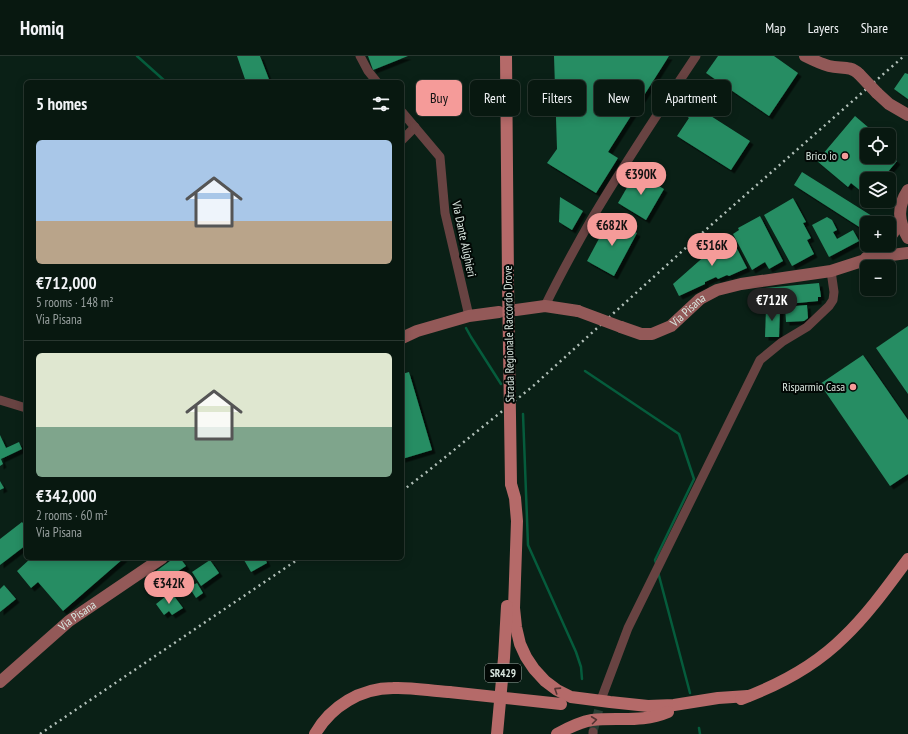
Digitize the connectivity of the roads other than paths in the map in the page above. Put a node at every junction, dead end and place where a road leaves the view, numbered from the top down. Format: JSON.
{"nodes":[{"id":1,"x":360,"y":56,"type":"edge"},
{"id":2,"x":506,"y":56,"type":"edge"},
{"id":3,"x":696,"y":56,"type":"edge"},
{"id":4,"x":805,"y":56,"type":"edge"},
{"id":5,"x":375,"y":80,"type":"edge"},
{"id":6,"x":404,"y":114,"type":"edge"},
{"id":7,"x":908,"y":115,"type":"edge"},
{"id":8,"x":415,"y":127,"type":"junction"},
{"id":9,"x":404,"y":138,"type":"edge"},
{"id":10,"x":908,"y":190,"type":"edge"},
{"id":11,"x":900,"y":219,"type":"junction"},
{"id":12,"x":896,"y":228,"type":"edge"},
{"id":13,"x":908,"y":238,"type":"edge"},
{"id":14,"x":874,"y":252,"type":"edge"},
{"id":15,"x":908,"y":253,"type":"edge"},
{"id":16,"x":863,"y":260,"type":"edge"},
{"id":17,"x":866,"y":260,"type":"edge"},
{"id":18,"x":860,"y":262,"type":"edge"},
{"id":19,"x":831,"y":271,"type":"junction"},
{"id":20,"x":545,"y":306,"type":"junction"},
{"id":21,"x":516,"y":310,"type":"dead end"},
{"id":22,"x":499,"y":312,"type":"dead end"},
{"id":23,"x":469,"y":316,"type":"junction"},
{"id":24,"x":404,"y":337,"type":"edge"},
{"id":25,"x":0,"y":400,"type":"edge"},
{"id":26,"x":24,"y":407,"type":"edge"},
{"id":27,"x":908,"y":559,"type":"edge"},
{"id":28,"x":152,"y":562,"type":"edge"},
{"id":29,"x":510,"y":612,"type":"junction"},
{"id":30,"x":0,"y":682,"type":"edge"},
{"id":31,"x":748,"y":696,"type":"junction"},
{"id":32,"x":602,"y":697,"type":"tunnel mouth"},
{"id":33,"x":668,"y":712,"type":"junction"},
{"id":34,"x":315,"y":734,"type":"edge"},
{"id":35,"x":491,"y":734,"type":"edge"},
{"id":36,"x":497,"y":734,"type":"edge"},
{"id":37,"x":557,"y":734,"type":"edge"}],
"edges":[{"from":1,"to":5,"type":"street"},
{"from":2,"to":29,"type":"main road","name":"Strada Regionale Raccordo Drove","bridge":true},
{"from":3,"to":20,"type":"street"},
{"from":4,"to":7,"type":"street","bridge":true},
{"from":6,"to":8,"type":"street","name":"Via Dante Alighieri"},
{"from":8,"to":9,"type":"street"},
{"from":8,"to":23,"type":"street","name":"Via Dante Alighieri"},
{"from":10,"to":11,"type":"street"},
{"from":11,"to":12,"type":"street"},
{"from":11,"to":13,"type":"street"},
{"from":14,"to":16,"type":"street","name":"Via Pisana"},
{"from":15,"to":17,"type":"street","name":"Via Pisana"},
{"from":18,"to":19,"type":"street","name":"Via Pisana"},
{"from":19,"to":20,"type":"street","name":"Via Pisana","bridge":true},
{"from":19,"to":32,"type":"street"},
{"from":20,"to":21,"type":"street","name":"Via Pisana"},
{"from":22,"to":23,"type":"street"},
{"from":23,"to":24,"type":"street"},
{"from":25,"to":26,"type":"street"},
{"from":27,"to":31,"type":"main road"},
{"from":28,"to":30,"type":"street","name":"Via Pisana"},
{"from":31,"to":29,"type":"main road","one_way":true},
{"from":29,"to":35,"type":"main road"},
{"from":29,"to":36,"type":"main road","number":"SR429"},
{"from":31,"to":33,"type":"main road"},
{"from":33,"to":34,"type":"main road","bridge":true},
{"from":37,"to":33,"type":"main road","one_way":true}]}
